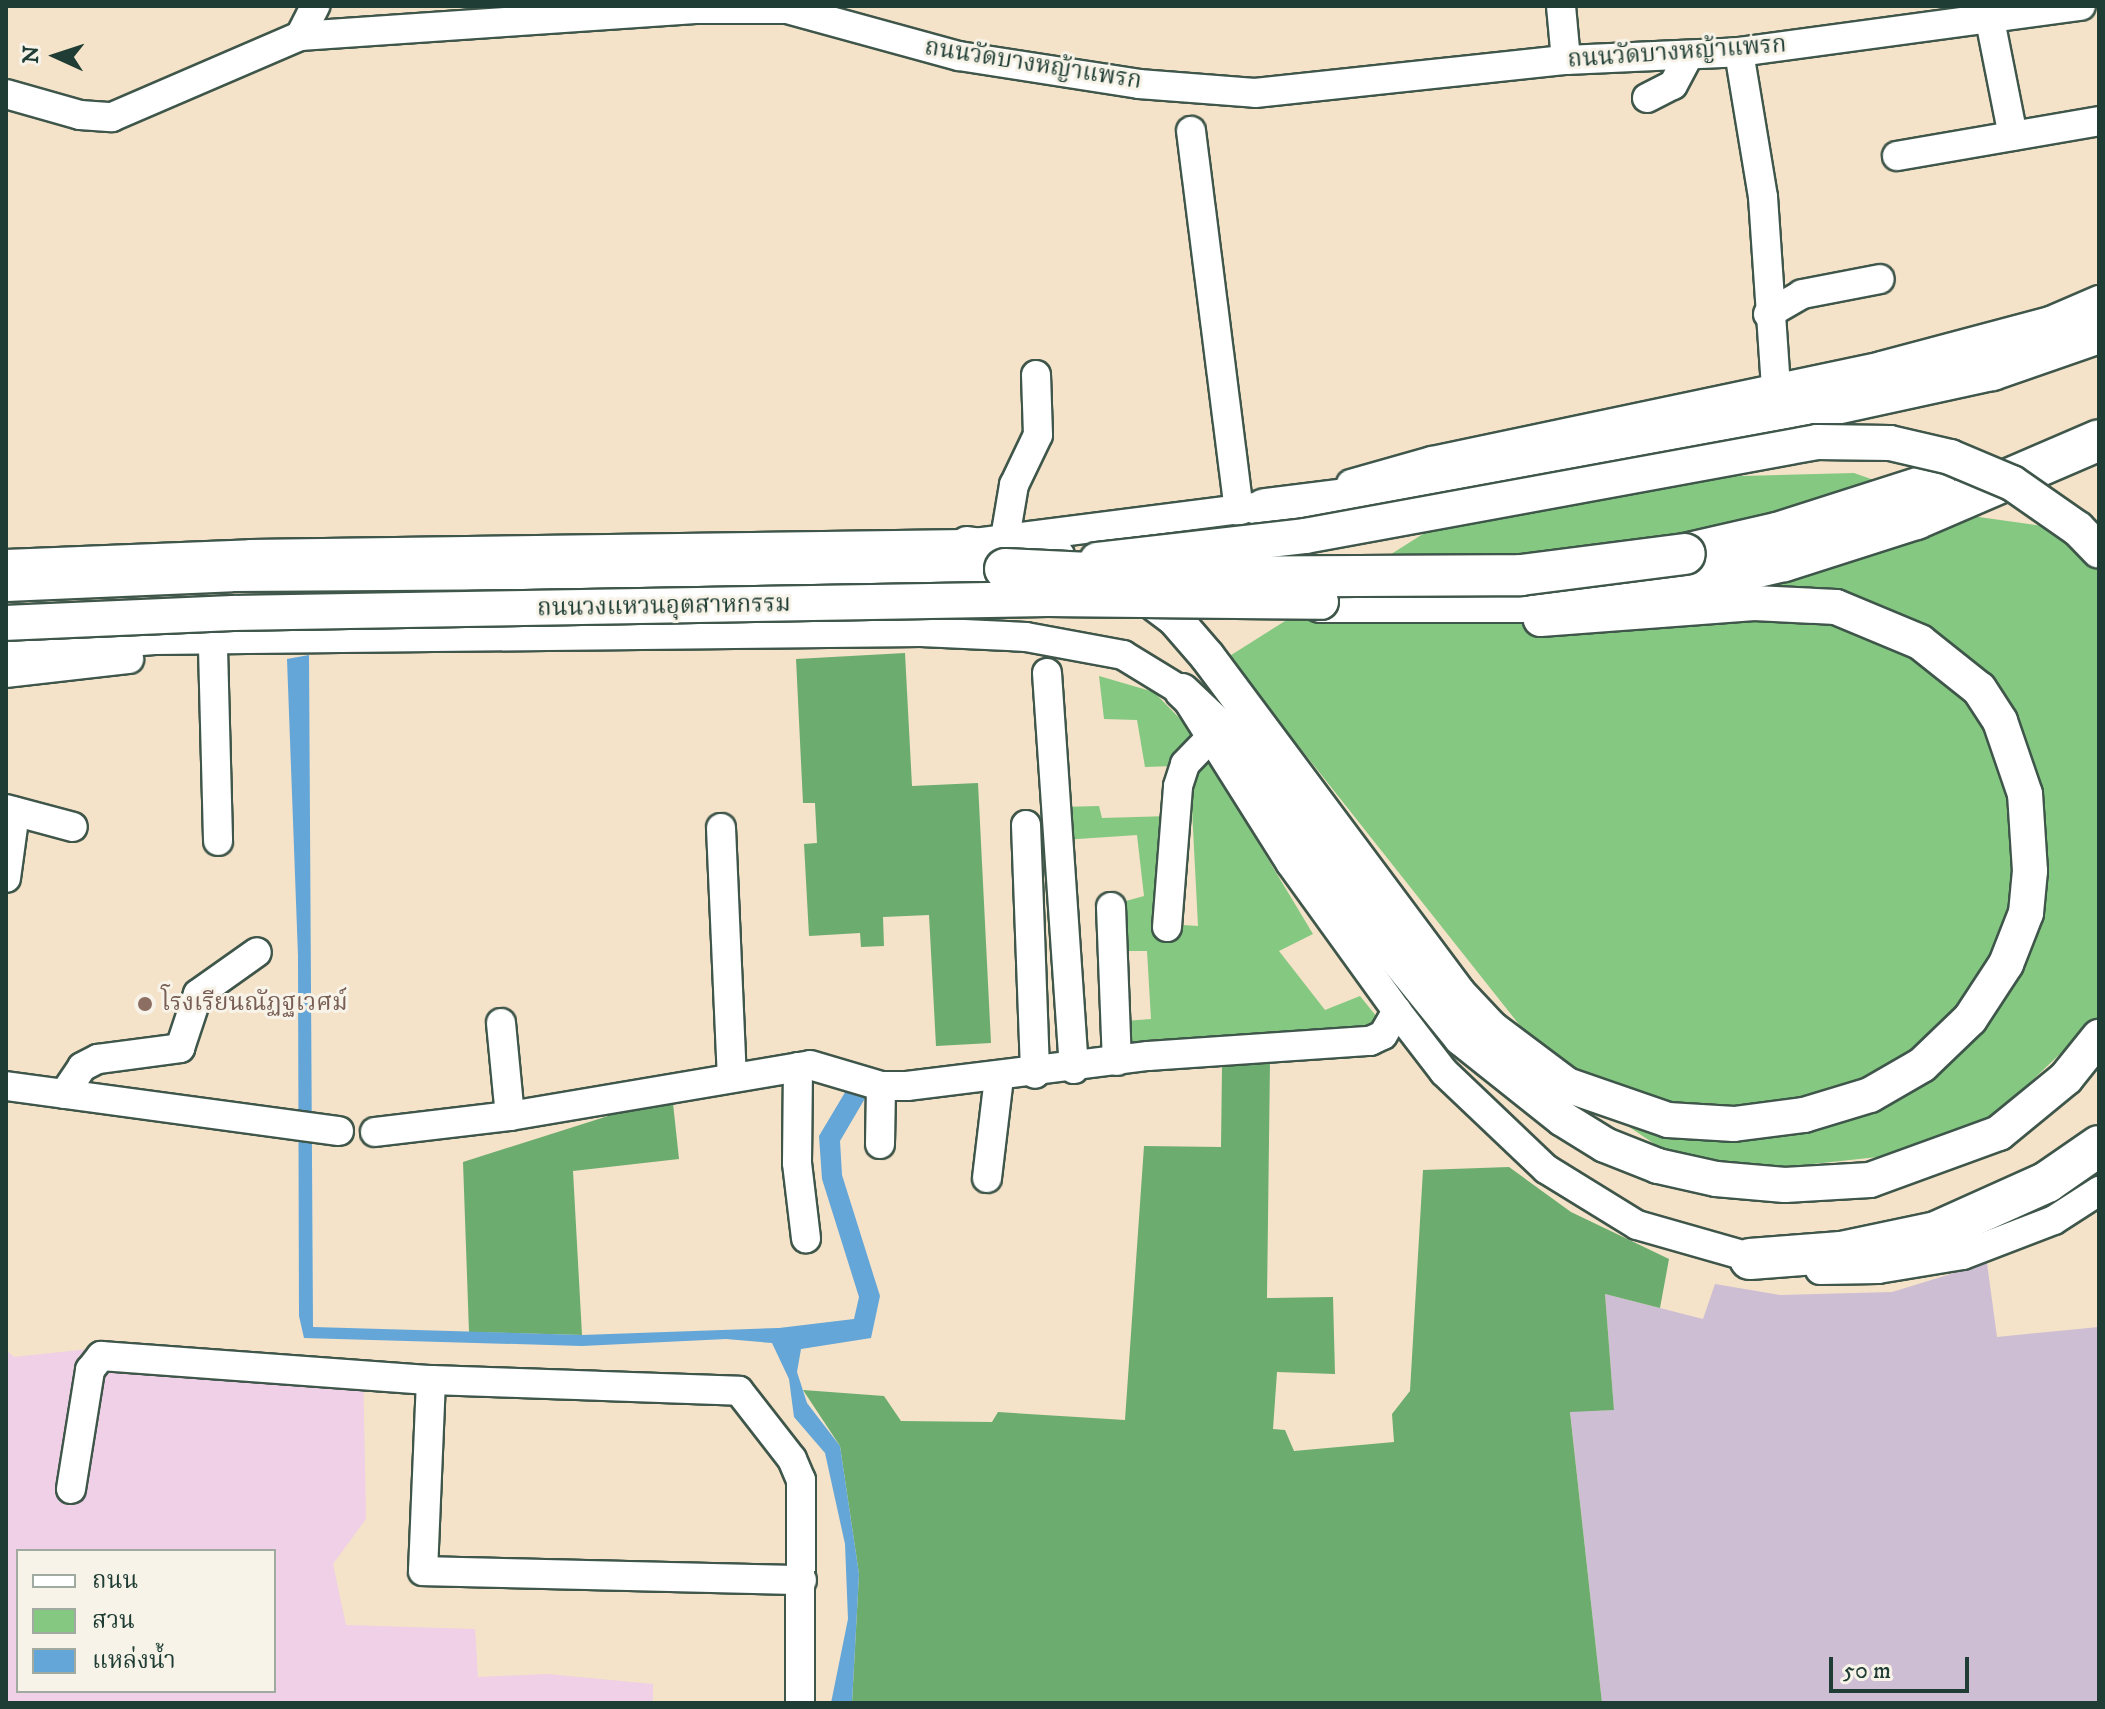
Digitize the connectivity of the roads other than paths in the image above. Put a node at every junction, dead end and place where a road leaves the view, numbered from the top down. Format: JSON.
{"nodes":[{"id":1,"x":1561,"y":6,"type":"edge"},
{"id":2,"x":2081,"y":6,"type":"edge"},
{"id":3,"x":311,"y":7,"type":"edge"},
{"id":4,"x":1990,"y":20,"type":"junction"},
{"id":5,"x":300,"y":36,"type":"junction"},
{"id":6,"x":1739,"y":52,"type":"junction"},
{"id":7,"x":1689,"y":55,"type":"junction"},
{"id":8,"x":1566,"y":60,"type":"junction"},
{"id":9,"x":6,"y":94,"type":"edge"},
{"id":10,"x":1647,"y":98,"type":"dead end"},
{"id":11,"x":2099,"y":121,"type":"edge"},
{"id":12,"x":1191,"y":131,"type":"dead end"},
{"id":13,"x":2013,"y":136,"type":"junction"},
{"id":14,"x":1897,"y":156,"type":"dead end"},
{"id":15,"x":1880,"y":279,"type":"dead end"},
{"id":16,"x":2099,"y":300,"type":"edge"},
{"id":17,"x":1768,"y":314,"type":"junction"},
{"id":18,"x":2099,"y":333,"type":"edge"},
{"id":19,"x":1036,"y":375,"type":"dead end"},
{"id":20,"x":1776,"y":388,"type":"junction"},
{"id":21,"x":2099,"y":411,"type":"edge"},
{"id":22,"x":2099,"y":440,"type":"edge"},
{"id":23,"x":1252,"y":510,"type":"junction"},
{"id":24,"x":967,"y":544,"type":"junction"},
{"id":25,"x":2099,"y":551,"type":"edge"},
{"id":26,"x":1005,"y":554,"type":"junction"},
{"id":27,"x":6,"y":564,"type":"edge"},
{"id":28,"x":6,"y":584,"type":"edge"},
{"id":29,"x":1321,"y":602,"type":"junction"},
{"id":30,"x":6,"y":623,"type":"edge"},
{"id":31,"x":274,"y":639,"type":"junction"},
{"id":32,"x":213,"y":648,"type":"junction"},
{"id":33,"x":6,"y":651,"type":"edge"},
{"id":34,"x":6,"y":673,"type":"edge"},
{"id":35,"x":1047,"y":673,"type":"dead end"},
{"id":36,"x":1182,"y":691,"type":"junction"},
{"id":37,"x":1211,"y":737,"type":"junction"},
{"id":38,"x":10,"y":810,"type":"edge"},
{"id":39,"x":1026,"y":825,"type":"dead end"},
{"id":40,"x":73,"y":827,"type":"dead end"},
{"id":41,"x":721,"y":828,"type":"dead end"},
{"id":42,"x":218,"y":841,"type":"dead end"},
{"id":43,"x":6,"y":878,"type":"edge"},
{"id":44,"x":1111,"y":907,"type":"dead end"},
{"id":45,"x":1167,"y":927,"type":"dead end"},
{"id":46,"x":257,"y":952,"type":"dead end"},
{"id":47,"x":1397,"y":1011,"type":"junction"},
{"id":48,"x":501,"y":1023,"type":"dead end"},
{"id":49,"x":2099,"y":1037,"type":"edge"},
{"id":50,"x":1117,"y":1061,"type":"junction"},
{"id":51,"x":798,"y":1067,"type":"junction"},
{"id":52,"x":1074,"y":1069,"type":"junction"},
{"id":53,"x":1035,"y":1074,"type":"junction"},
{"id":54,"x":732,"y":1077,"type":"junction"},
{"id":55,"x":999,"y":1078,"type":"junction"},
{"id":56,"x":6,"y":1086,"type":"edge"},
{"id":57,"x":881,"y":1086,"type":"junction"},
{"id":58,"x":64,"y":1094,"type":"junction"},
{"id":59,"x":510,"y":1116,"type":"junction"},
{"id":60,"x":332,"y":1131,"type":"dead end"},
{"id":61,"x":375,"y":1132,"type":"dead end"},
{"id":62,"x":880,"y":1144,"type":"dead end"},
{"id":63,"x":2099,"y":1146,"type":"edge"},
{"id":64,"x":987,"y":1178,"type":"dead end"},
{"id":65,"x":2099,"y":1191,"type":"edge"},
{"id":66,"x":806,"y":1238,"type":"dead end"},
{"id":67,"x":1750,"y":1259,"type":"junction"},
{"id":68,"x":431,"y":1380,"type":"junction"},
{"id":69,"x":71,"y":1489,"type":"dead end"},
{"id":70,"x":802,"y":1580,"type":"junction"},
{"id":71,"x":800,"y":1703,"type":"edge"}],
"edges":[{"from":1,"to":8,"type":"street"},
{"from":2,"to":4,"type":"street","name":"ถนนวัดบางหญ้าแพรก"},
{"from":3,"to":5,"type":"street"},
{"from":4,"to":6,"type":"street","name":"ถนนวัดบางหญ้าแพรก"},
{"from":4,"to":13,"type":"street"},
{"from":5,"to":8,"type":"street","name":"ถนนวัดบางหญ้าแพรก"},
{"from":5,"to":9,"type":"street","name":"ถนนวัดบางหญ้าแพรก"},
{"from":6,"to":7,"type":"street","name":"ถนนวัดบางหญ้าแพรก"},
{"from":6,"to":17,"type":"street"},
{"from":7,"to":8,"type":"street","name":"ถนนวัดบางหญ้าแพรก"},
{"from":7,"to":10,"type":"street"},
{"from":11,"to":13,"type":"street"},
{"from":12,"to":23,"type":"street"},
{"from":13,"to":14,"type":"street"},
{"from":15,"to":17,"type":"street"},
{"from":16,"to":20,"type":"street"},
{"from":17,"to":20,"type":"street"},
{"from":18,"to":23,"type":"highway"},
{"from":19,"to":26,"type":"street"},
{"from":20,"to":23,"type":"street"},
{"from":21,"to":26,"type":"highway","bridge":true},
{"from":22,"to":29,"type":"highway","bridge":true},
{"from":23,"to":26,"type":"street"},
{"from":24,"to":26,"type":"street"},
{"from":24,"to":27,"type":"street"},
{"from":24,"to":29,"type":"main road","name":"ถนนวงแหวนอุตสาหกรรม"},
{"from":25,"to":26,"type":"main road","name":"ถนนวงแหวนอุตสาหกรรม","bridge":true},
{"from":26,"to":28,"type":"main road","name":"ถนนวงแหวนอุตสาหกรรม"},
{"from":29,"to":30,"type":"main road","name":"ถนนวงแหวนอุตสาหกรรม","bridge":true},
{"from":31,"to":32,"type":"street"},
{"from":31,"to":33,"type":"street"},
{"from":31,"to":36,"type":"street"},
{"from":32,"to":34,"type":"street"},
{"from":32,"to":42,"type":"street"},
{"from":35,"to":52,"type":"street"},
{"from":36,"to":37,"type":"street"},
{"from":36,"to":49,"type":"main road"},
{"from":37,"to":45,"type":"street"},
{"from":37,"to":47,"type":"street"},
{"from":38,"to":40,"type":"street"},
{"from":38,"to":43,"type":"street"},
{"from":39,"to":53,"type":"street"},
{"from":41,"to":54,"type":"street"},
{"from":44,"to":50,"type":"street"},
{"from":46,"to":58,"type":"street"},
{"from":47,"to":50,"type":"street"},
{"from":47,"to":67,"type":"street"},
{"from":48,"to":59,"type":"street"},
{"from":50,"to":52,"type":"street"},
{"from":51,"to":54,"type":"street"},
{"from":51,"to":57,"type":"street"},
{"from":51,"to":66,"type":"street"},
{"from":52,"to":53,"type":"street"},
{"from":53,"to":55,"type":"street"},
{"from":54,"to":59,"type":"street"},
{"from":55,"to":57,"type":"street"},
{"from":55,"to":64,"type":"street"},
{"from":56,"to":58,"type":"street"},
{"from":57,"to":62,"type":"street"},
{"from":58,"to":60,"type":"street"},
{"from":59,"to":61,"type":"street"},
{"from":63,"to":67,"type":"highway"},
{"from":65,"to":67,"type":"street"},
{"from":68,"to":69,"type":"street"},
{"from":68,"to":70,"type":"street"},
{"from":68,"to":70,"type":"street"},
{"from":70,"to":71,"type":"street"}]}
